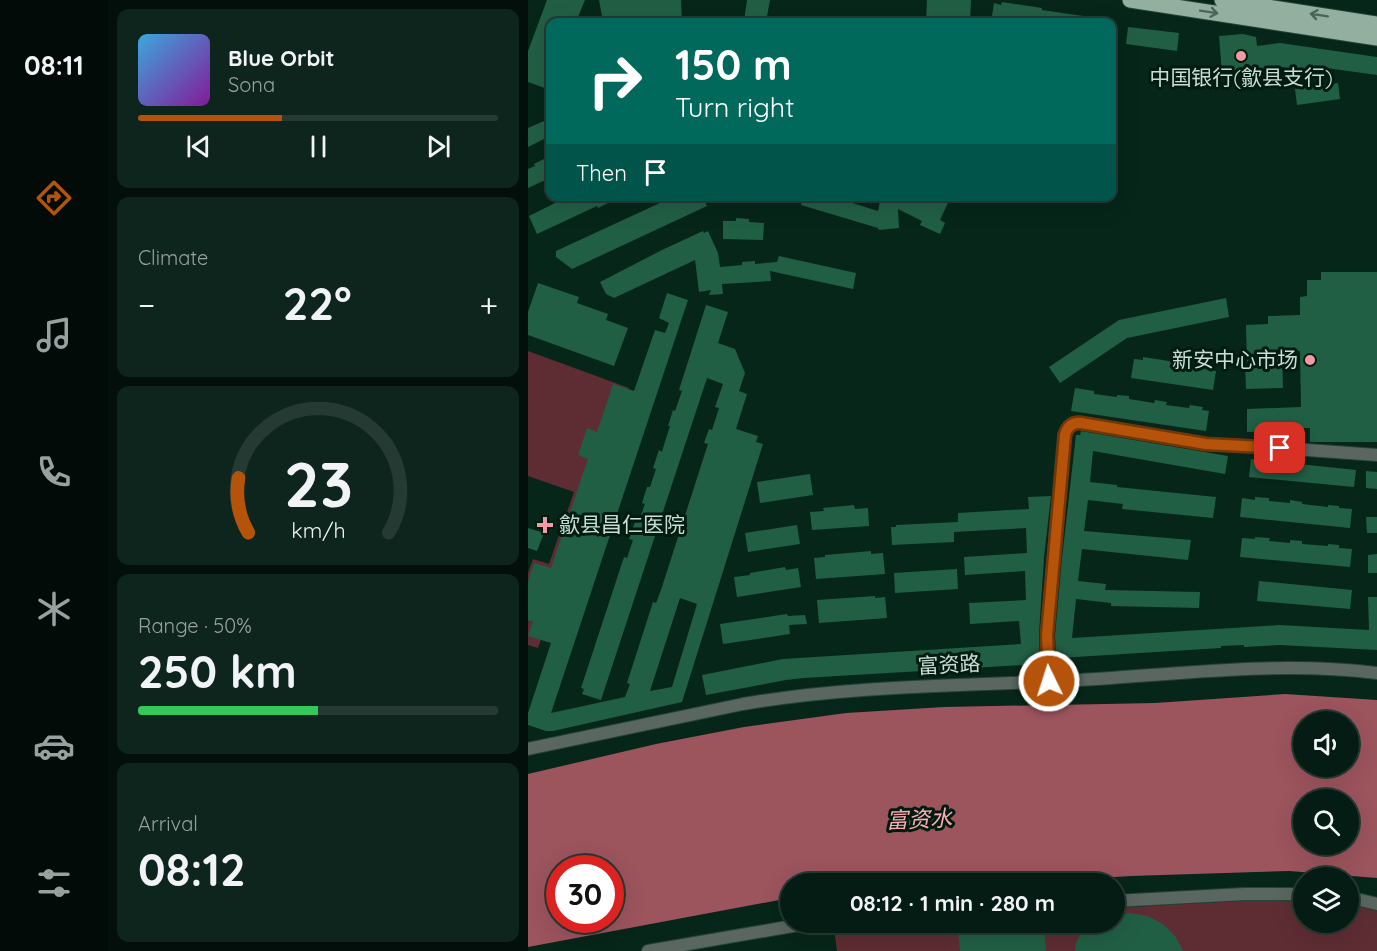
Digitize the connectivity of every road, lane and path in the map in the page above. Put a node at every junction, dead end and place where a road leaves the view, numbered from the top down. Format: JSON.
{"nodes":[{"id":1,"x":1130,"y":0,"type":"edge"},
{"id":2,"x":1222,"y":0,"type":"edge"},
{"id":3,"x":1377,"y":24,"type":"edge"},
{"id":4,"x":1377,"y":38,"type":"edge"},
{"id":5,"x":1377,"y":455,"type":"edge"},
{"id":6,"x":1377,"y":673,"type":"edge"},
{"id":7,"x":1049,"y":681,"type":"junction"},
{"id":8,"x":528,"y":749,"type":"edge"},
{"id":9,"x":1293,"y":894,"type":"edge"},
{"id":10,"x":1125,"y":900,"type":"edge"},
{"id":11,"x":1359,"y":900,"type":"edge"},
{"id":12,"x":1377,"y":904,"type":"edge"},
{"id":13,"x":780,"y":928,"type":"edge"},
{"id":14,"x":648,"y":951,"type":"edge"}],
"edges":[{"from":1,"to":4,"type":"main road","one_way":true},
{"from":3,"to":2,"type":"main road","one_way":true},
{"from":5,"to":7,"type":"street"},
{"from":6,"to":7,"type":"street","name":"富资路"},
{"from":7,"to":8,"type":"street","name":"富资路"},
{"from":9,"to":10,"type":"street"},
{"from":11,"to":12,"type":"street"},
{"from":13,"to":14,"type":"street"}]}
